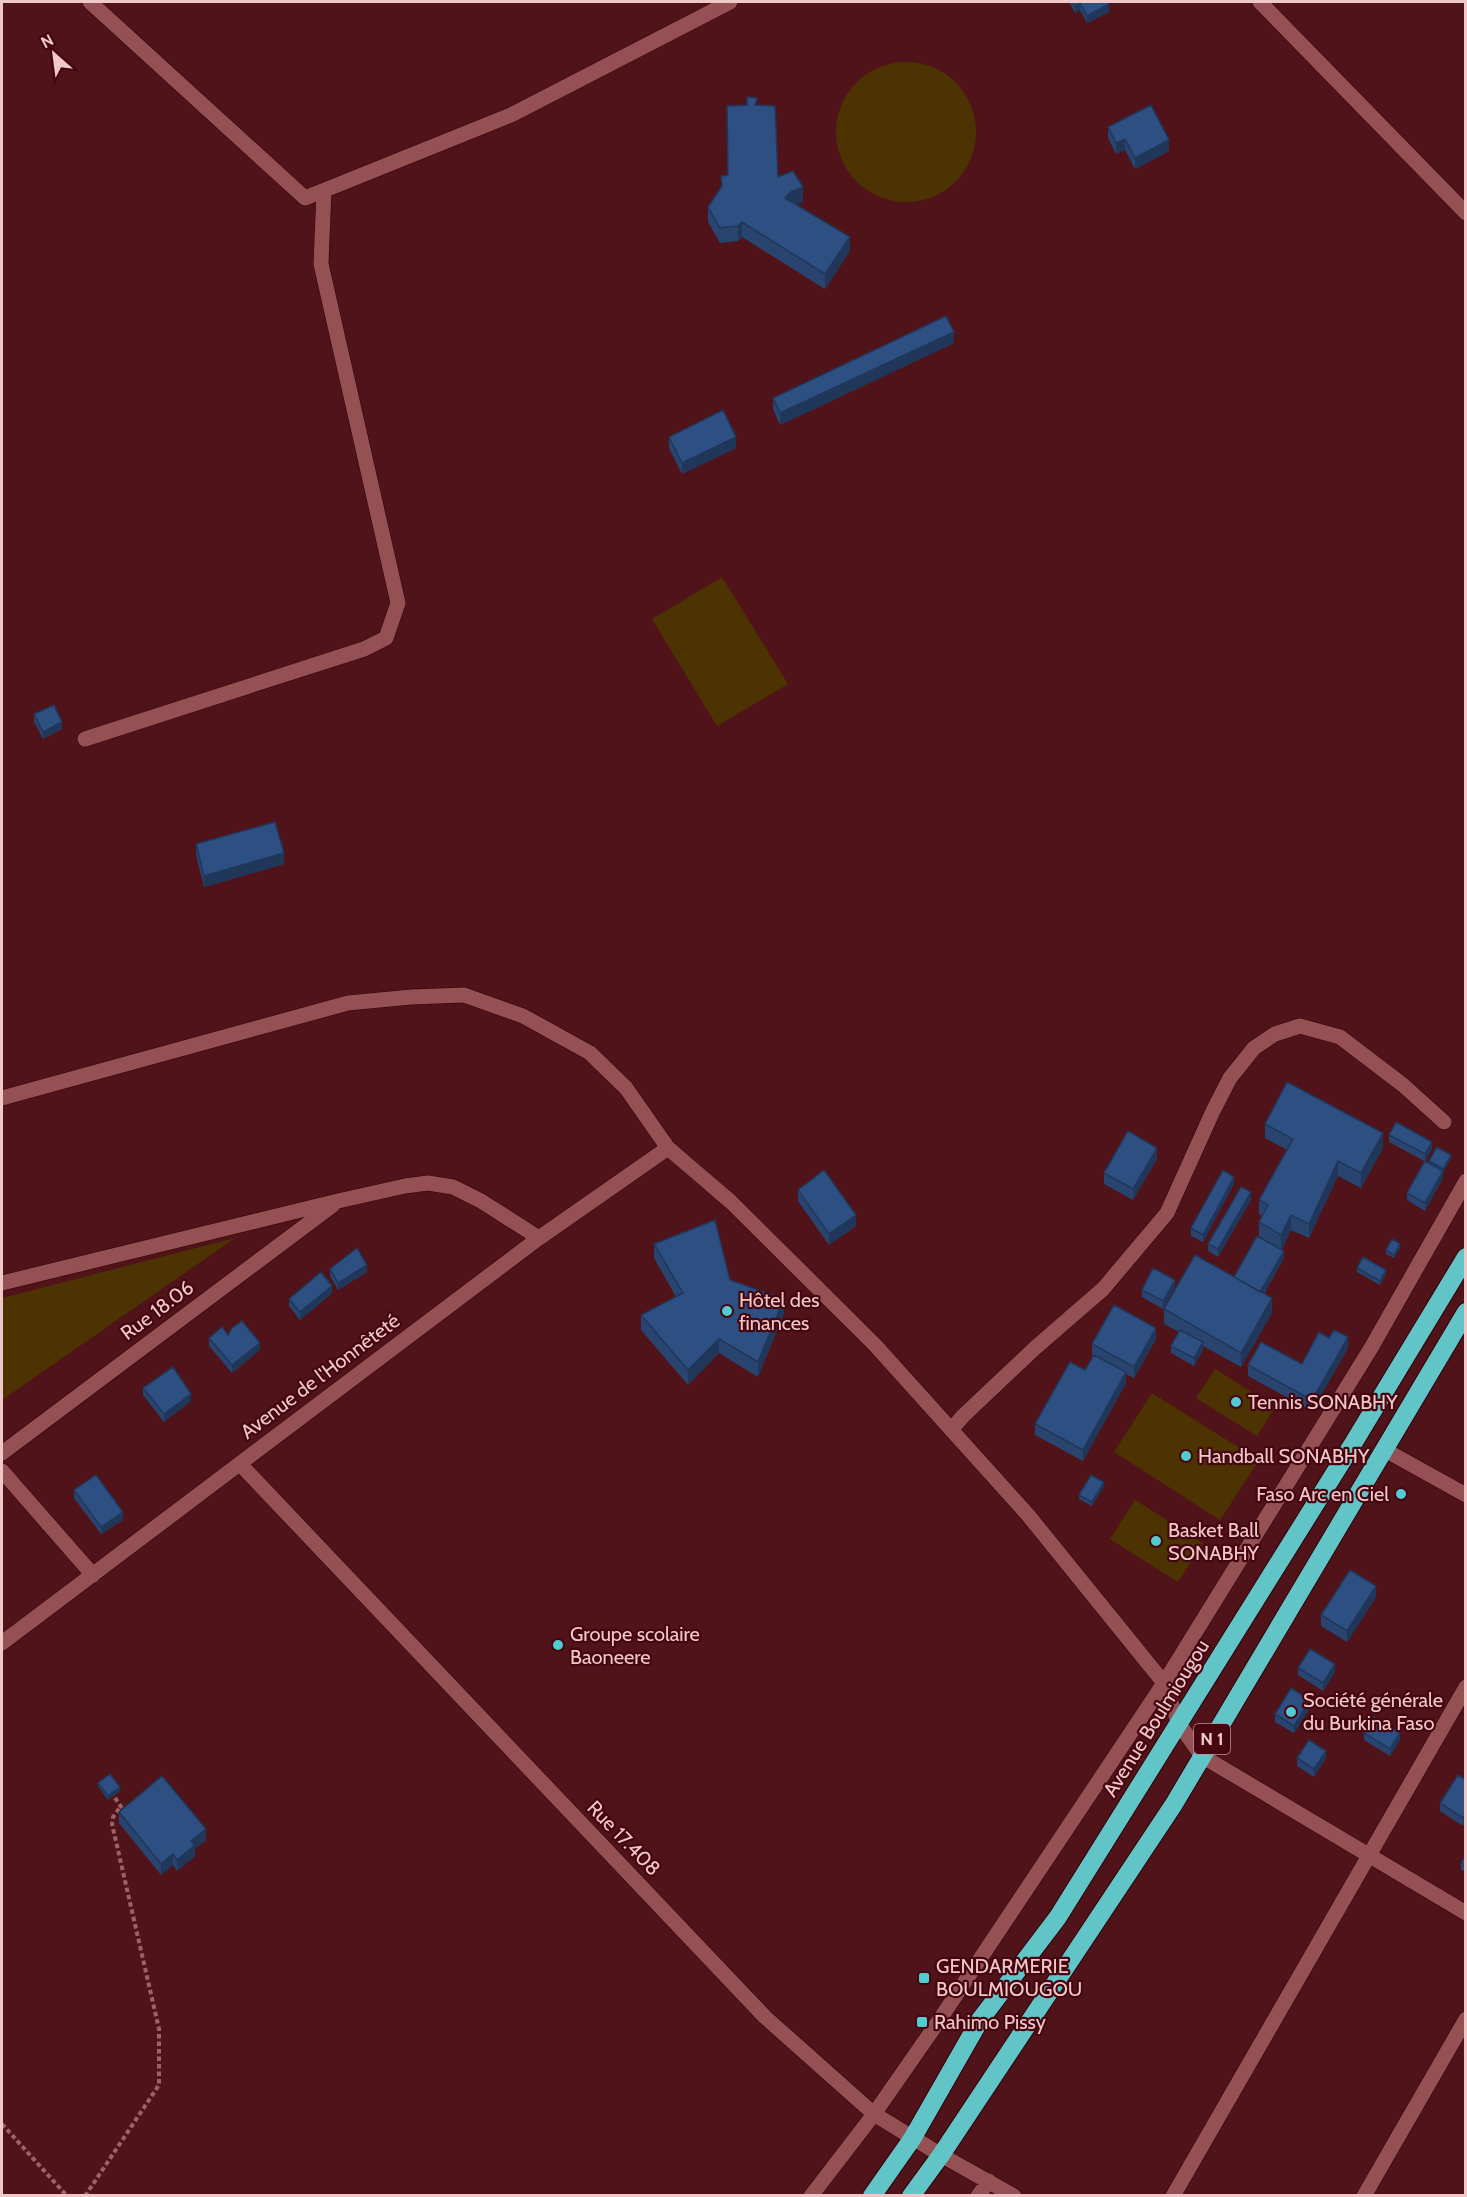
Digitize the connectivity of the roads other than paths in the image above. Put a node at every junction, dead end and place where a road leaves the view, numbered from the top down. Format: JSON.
{"nodes":[{"id":1,"x":90,"y":2,"type":"edge"},
{"id":2,"x":730,"y":2,"type":"edge"},
{"id":3,"x":1260,"y":2,"type":"edge"},
{"id":4,"x":324,"y":190,"type":"junction"},
{"id":5,"x":1466,"y":213,"type":"edge"},
{"id":6,"x":85,"y":739,"type":"dead end"},
{"id":7,"x":2,"y":1098,"type":"edge"},
{"id":8,"x":1444,"y":1122,"type":"dead end"},
{"id":9,"x":668,"y":1148,"type":"junction"},
{"id":10,"x":1466,"y":1181,"type":"edge"},
{"id":11,"x":338,"y":1201,"type":"junction"},
{"id":12,"x":539,"y":1238,"type":"junction"},
{"id":13,"x":1466,"y":1257,"type":"edge"},
{"id":14,"x":2,"y":1283,"type":"edge"},
{"id":15,"x":1466,"y":1312,"type":"edge"},
{"id":16,"x":951,"y":1430,"type":"junction"},
{"id":17,"x":1385,"y":1450,"type":"junction"},
{"id":18,"x":2,"y":1453,"type":"edge"},
{"id":19,"x":240,"y":1464,"type":"junction"},
{"id":20,"x":2,"y":1471,"type":"edge"},
{"id":21,"x":1466,"y":1495,"type":"edge"},
{"id":22,"x":93,"y":1575,"type":"junction"},
{"id":23,"x":2,"y":1643,"type":"edge"},
{"id":24,"x":1164,"y":1683,"type":"junction"},
{"id":25,"x":1466,"y":1687,"type":"edge"},
{"id":26,"x":1179,"y":1724,"type":"junction"},
{"id":27,"x":1202,"y":1756,"type":"junction"},
{"id":28,"x":1370,"y":1854,"type":"junction"},
{"id":29,"x":1466,"y":1913,"type":"edge"},
{"id":30,"x":1466,"y":2019,"type":"edge"},
{"id":31,"x":874,"y":2114,"type":"junction"},
{"id":32,"x":912,"y":2139,"type":"junction"},
{"id":33,"x":941,"y":2155,"type":"junction"},
{"id":34,"x":989,"y":2181,"type":"junction"},
{"id":35,"x":812,"y":2196,"type":"edge"},
{"id":36,"x":872,"y":2196,"type":"edge"},
{"id":37,"x":911,"y":2196,"type":"edge"},
{"id":38,"x":978,"y":2196,"type":"edge"},
{"id":39,"x":1014,"y":2196,"type":"edge"},
{"id":40,"x":1173,"y":2196,"type":"edge"},
{"id":41,"x":1364,"y":2196,"type":"edge"}],
"edges":[{"from":1,"to":4,"type":"street"},
{"from":2,"to":4,"type":"street"},
{"from":3,"to":5,"type":"street"},
{"from":4,"to":6,"type":"street"},
{"from":7,"to":9,"type":"street"},
{"from":8,"to":16,"type":"street"},
{"from":9,"to":12,"type":"street","name":"Avenue de l'Honnêteté"},
{"from":9,"to":16,"type":"street"},
{"from":10,"to":24,"type":"street"},
{"from":11,"to":12,"type":"street"},
{"from":11,"to":14,"type":"street"},
{"from":11,"to":18,"type":"street","name":"Rue 18.06"},
{"from":12,"to":19,"type":"street","name":"Avenue de l'Honnêteté"},
{"from":13,"to":26,"type":"highway","name":"Avenue Boulmiougou","number":"N 1"},
{"from":15,"to":17,"type":"highway","number":"N 1"},
{"from":16,"to":24,"type":"street"},
{"from":17,"to":21,"type":"street"},
{"from":17,"to":27,"type":"highway","number":"N 1"},
{"from":19,"to":22,"type":"street","name":"Avenue de l'Honnêteté"},
{"from":19,"to":31,"type":"street","name":"Rue 17.408"},
{"from":20,"to":22,"type":"street"},
{"from":22,"to":23,"type":"street","name":"Avenue de l'Honnêteté"},
{"from":24,"to":26,"type":"street"},
{"from":24,"to":31,"type":"street"},
{"from":25,"to":28,"type":"street"},
{"from":26,"to":27,"type":"street"},
{"from":26,"to":32,"type":"highway","name":"Avenue Boulmiougou","number":"N 1"},
{"from":27,"to":28,"type":"street"},
{"from":27,"to":33,"type":"highway","number":"N 1"},
{"from":28,"to":29,"type":"street"},
{"from":28,"to":40,"type":"street"},
{"from":30,"to":41,"type":"street"},
{"from":31,"to":32,"type":"street","name":"Rue 17.408"},
{"from":31,"to":35,"type":"street"},
{"from":32,"to":33,"type":"street","name":"Rue 17.408"},
{"from":32,"to":36,"type":"highway","name":"Avenue Boulmiougou","number":"N 1"},
{"from":33,"to":34,"type":"street","name":"Rue 17.408"},
{"from":33,"to":37,"type":"highway","number":"N 1"},
{"from":34,"to":38,"type":"street"},
{"from":34,"to":39,"type":"street","name":"Rue 17.408"}]}
